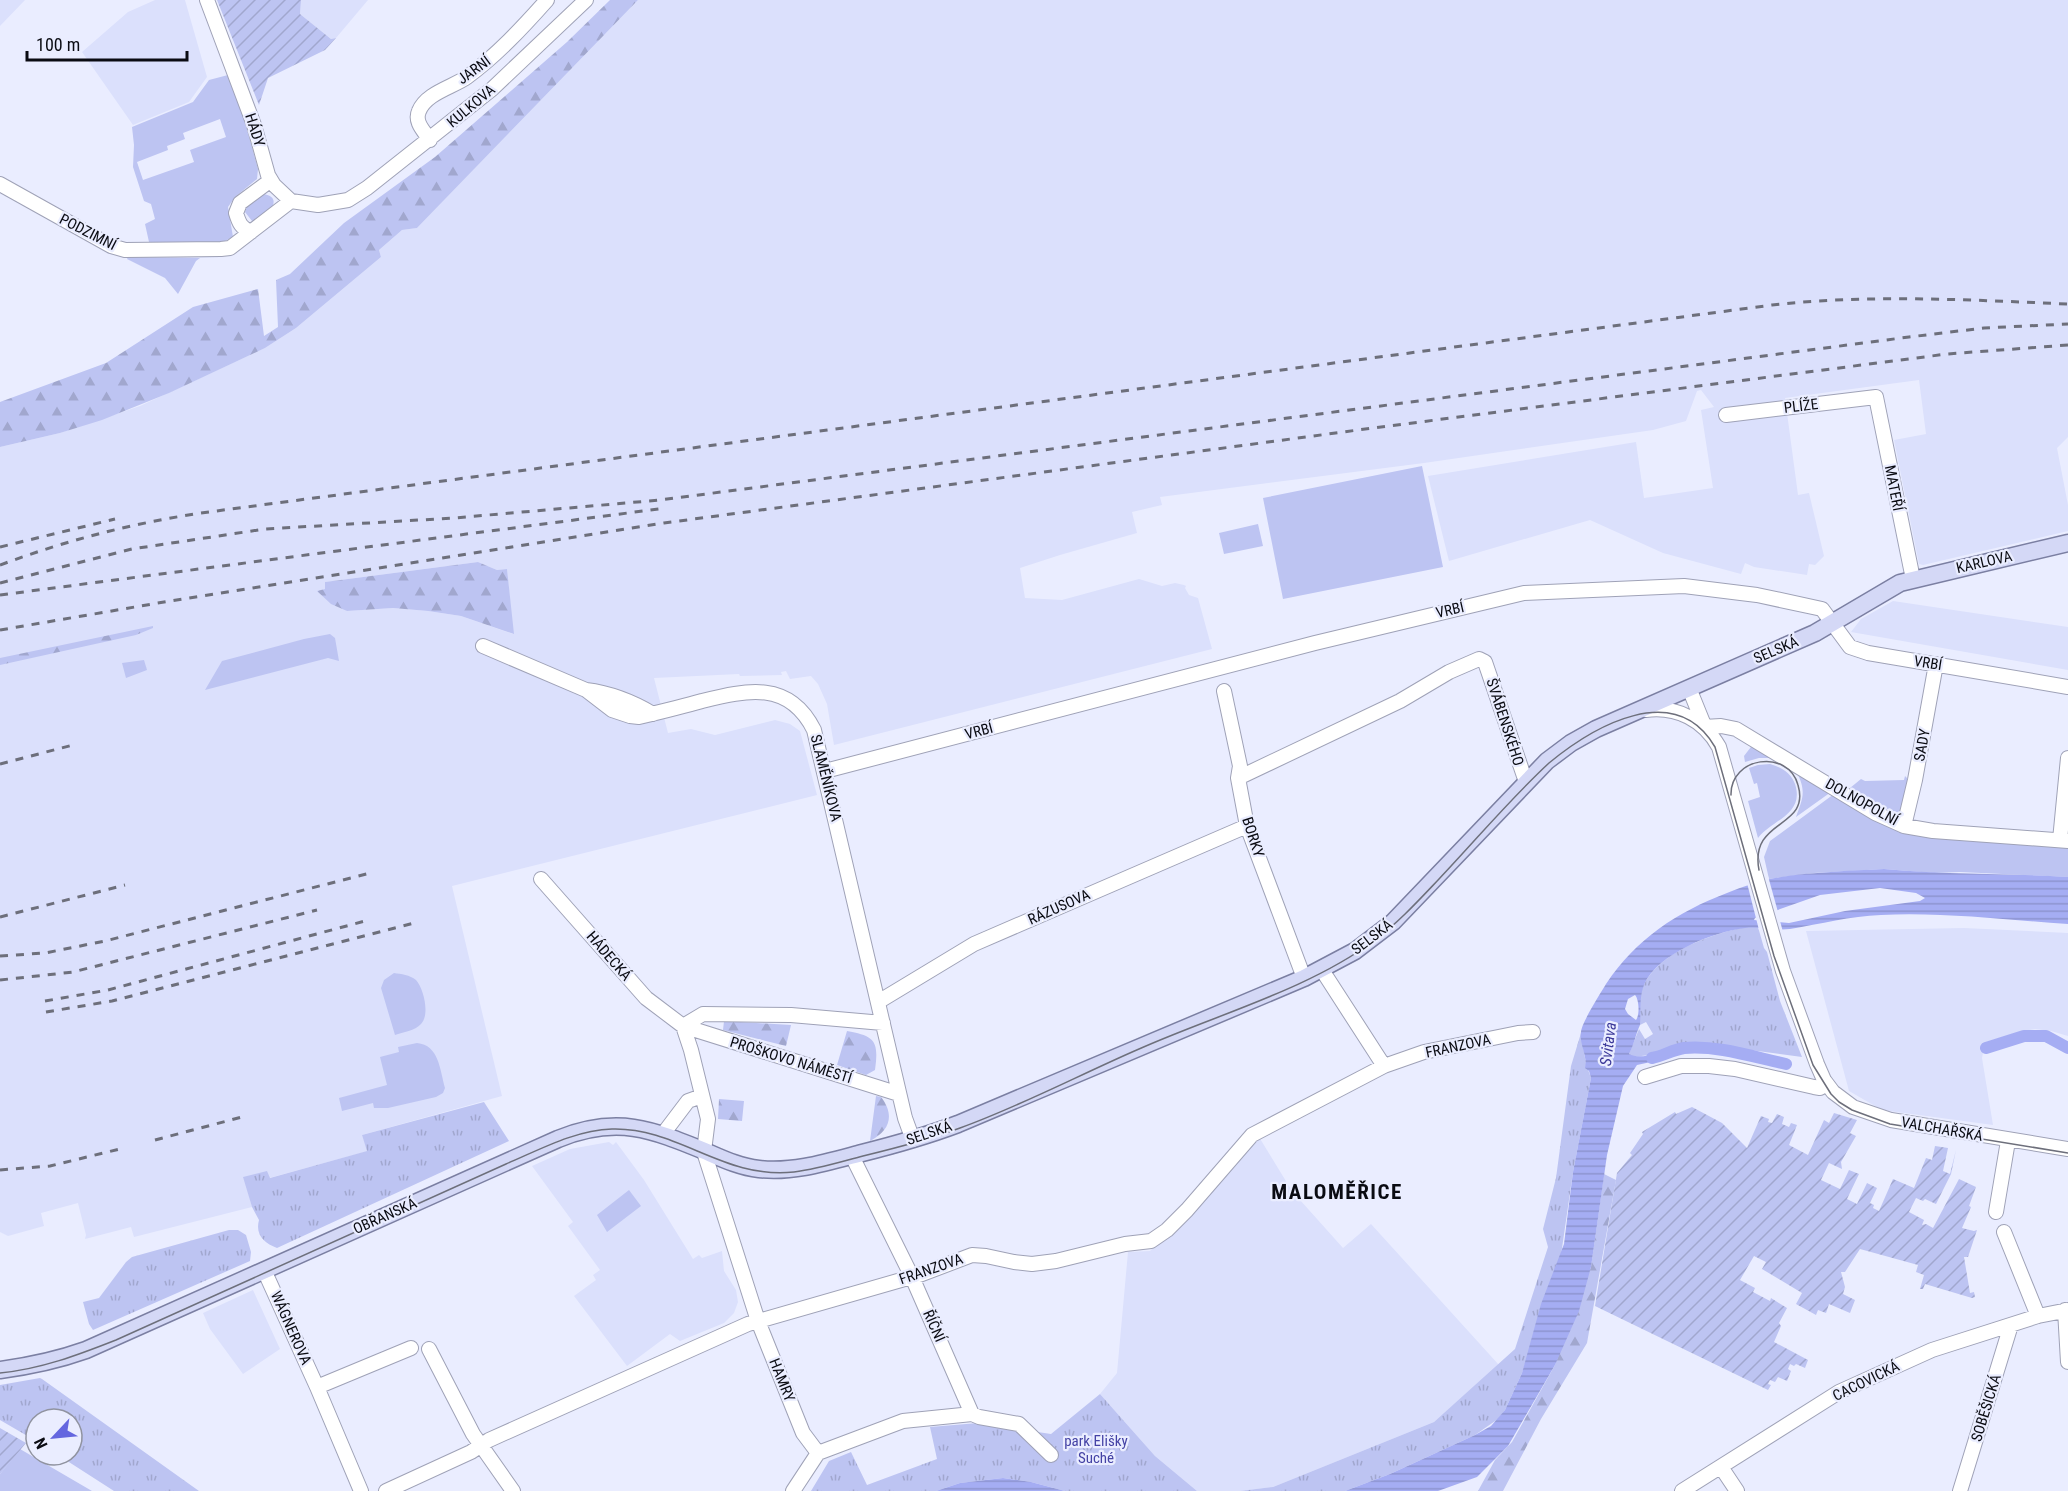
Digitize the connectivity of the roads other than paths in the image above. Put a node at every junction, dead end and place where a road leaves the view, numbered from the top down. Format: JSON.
{"nodes":[{"id":1,"x":207,"y":0,"type":"edge"},
{"id":2,"x":548,"y":0,"type":"edge"},
{"id":3,"x":586,"y":0,"type":"edge"},
{"id":4,"x":430,"y":140,"type":"junction"},
{"id":5,"x":271,"y":180,"type":"junction"},
{"id":6,"x":0,"y":184,"type":"edge"},
{"id":7,"x":291,"y":201,"type":"junction"},
{"id":8,"x":251,"y":232,"type":"junction"},
{"id":9,"x":1876,"y":397,"type":"joint"},
{"id":10,"x":1726,"y":415,"type":"dead end"},
{"id":11,"x":2068,"y":543,"type":"edge"},
{"id":12,"x":1906,"y":581,"type":"junction"},
{"id":13,"x":1833,"y":623,"type":"junction"},
{"id":14,"x":483,"y":645,"type":"dead end"},
{"id":15,"x":1936,"y":664,"type":"junction"},
{"id":16,"x":2068,"y":687,"type":"edge"},
{"id":17,"x":1689,"y":688,"type":"junction"},
{"id":18,"x":1224,"y":691,"type":"dead end"},
{"id":19,"x":1641,"y":710,"type":"junction"},
{"id":20,"x":1704,"y":727,"type":"junction"},
{"id":21,"x":2068,"y":758,"type":"edge"},
{"id":22,"x":825,"y":771,"type":"junction"},
{"id":23,"x":1238,"y":778,"type":"junction"},
{"id":24,"x":1526,"y":782,"type":"junction"},
{"id":25,"x":1247,"y":826,"type":"junction"},
{"id":26,"x":1904,"y":826,"type":"junction"},
{"id":27,"x":2064,"y":841,"type":"edge"},
{"id":28,"x":541,"y":879,"type":"dead end"},
{"id":29,"x":1775,"y":945,"type":"joint"},
{"id":30,"x":1326,"y":976,"type":"junction"},
{"id":31,"x":1304,"y":978,"type":"junction"},
{"id":32,"x":878,"y":1002,"type":"junction"},
{"id":33,"x":883,"y":1023,"type":"junction"},
{"id":34,"x":682,"y":1026,"type":"junction"},
{"id":35,"x":1533,"y":1032,"type":"dead end"},
{"id":36,"x":1384,"y":1066,"type":"junction"},
{"id":37,"x":1645,"y":1077,"type":"dead end"},
{"id":38,"x":1827,"y":1084,"type":"junction"},
{"id":39,"x":899,"y":1094,"type":"junction"},
{"id":40,"x":702,"y":1096,"type":"junction"},
{"id":41,"x":663,"y":1134,"type":"junction"},
{"id":42,"x":913,"y":1140,"type":"junction"},
{"id":43,"x":2008,"y":1141,"type":"junction"},
{"id":44,"x":2068,"y":1149,"type":"edge"},
{"id":45,"x":704,"y":1151,"type":"junction"},
{"id":46,"x":852,"y":1156,"type":"junction"},
{"id":47,"x":775,"y":1170,"type":"joint"},
{"id":48,"x":1996,"y":1212,"type":"dead end"},
{"id":49,"x":2004,"y":1232,"type":"dead end"},
{"id":50,"x":264,"y":1270,"type":"junction"},
{"id":51,"x":912,"y":1277,"type":"junction"},
{"id":52,"x":2067,"y":1310,"type":"edge"},
{"id":53,"x":2038,"y":1316,"type":"junction"},
{"id":54,"x":758,"y":1321,"type":"junction"},
{"id":55,"x":2011,"y":1325,"type":"junction"},
{"id":56,"x":411,"y":1348,"type":"dead end"},
{"id":57,"x":429,"y":1349,"type":"dead end"},
{"id":58,"x":2068,"y":1362,"type":"edge"},
{"id":59,"x":0,"y":1370,"type":"edge"},
{"id":60,"x":317,"y":1387,"type":"junction"},
{"id":61,"x":972,"y":1414,"type":"junction"},
{"id":62,"x":481,"y":1446,"type":"junction"},
{"id":63,"x":818,"y":1453,"type":"junction"},
{"id":64,"x":1051,"y":1455,"type":"dead end"},
{"id":65,"x":1721,"y":1467,"type":"junction"},
{"id":66,"x":361,"y":1491,"type":"edge"},
{"id":67,"x":386,"y":1491,"type":"edge"},
{"id":68,"x":513,"y":1491,"type":"edge"},
{"id":69,"x":793,"y":1491,"type":"edge"},
{"id":70,"x":1682,"y":1491,"type":"edge"},
{"id":71,"x":1737,"y":1491,"type":"edge"},
{"id":72,"x":1960,"y":1491,"type":"edge"}],
"edges":[{"from":1,"to":5,"type":"street","name":"HÁDY"},
{"from":2,"to":4,"type":"street","name":"JARNÍ"},
{"from":3,"to":4,"type":"street","name":"KULKOVA"},
{"from":4,"to":7,"type":"street","name":"KULKOVA"},
{"from":5,"to":7,"type":"street","name":"HÁDY"},
{"from":5,"to":8,"type":"street"},
{"from":6,"to":8,"type":"street","name":"PODZIMNÍ"},
{"from":7,"to":8,"type":"street","name":"PODZIMNÍ"},
{"from":9,"to":10,"type":"street","name":"PLÍŽE"},
{"from":9,"to":12,"type":"street","name":"MATEŘÍ"},
{"from":11,"to":12,"type":"main road","name":"KARLOVA"},
{"from":12,"to":13,"type":"main road","name":"SELSKÁ"},
{"from":13,"to":15,"type":"street","name":"VRBÍ"},
{"from":13,"to":17,"type":"main road","name":"SELSKÁ"},
{"from":13,"to":22,"type":"street","name":"VRBÍ"},
{"from":14,"to":22,"type":"street","name":"SLAMĚNÍKOVA"},
{"from":15,"to":16,"type":"street","name":"VRBÍ"},
{"from":15,"to":26,"type":"street","name":"SADY"},
{"from":17,"to":19,"type":"main road","name":"SELSKÁ"},
{"from":17,"to":20,"type":"street","name":"DOLNOPOLNÍ"},
{"from":18,"to":23,"type":"street","name":"BORKY"},
{"from":19,"to":20,"type":"street","name":"DOLNOPOLNÍ"},
{"from":19,"to":24,"type":"main road","name":"SELSKÁ"},
{"from":20,"to":26,"type":"street","name":"DOLNOPOLNÍ"},
{"from":20,"to":29,"type":"street","name":"DOLNOPOLNÍ"},
{"from":21,"to":27,"type":"street"},
{"from":22,"to":32,"type":"street","name":"SLAMĚNÍKOVA"},
{"from":23,"to":24,"type":"street","name":"ŠVÁBENSKÉHO"},
{"from":23,"to":25,"type":"street","name":"BORKY"},
{"from":24,"to":30,"type":"main road","name":"SELSKÁ"},
{"from":25,"to":31,"type":"street","name":"BORKY"},
{"from":25,"to":32,"type":"street","name":"RÁZUSOVA"},
{"from":26,"to":27,"type":"street","name":"DOLNOPOLNÍ"},
{"from":28,"to":34,"type":"street","name":"HÁDECKÁ"},
{"from":29,"to":38,"type":"street","name":"VALCHAŘSKÁ"},
{"from":30,"to":31,"type":"main road","name":"SELSKÁ"},
{"from":30,"to":36,"type":"street"},
{"from":31,"to":42,"type":"main road","name":"SELSKÁ"},
{"from":32,"to":33,"type":"street"},
{"from":33,"to":34,"type":"street","name":"PROŠKOVO NÁMĚSTÍ"},
{"from":33,"to":39,"type":"street"},
{"from":34,"to":39,"type":"street","name":"PROŠKOVO NÁMĚSTÍ"},
{"from":34,"to":40,"type":"street"},
{"from":35,"to":36,"type":"street","name":"FRANZOVA"},
{"from":36,"to":51,"type":"street","name":"FRANZOVA"},
{"from":37,"to":38,"type":"street"},
{"from":38,"to":43,"type":"street","name":"VALCHAŘSKÁ"},
{"from":39,"to":42,"type":"street"},
{"from":40,"to":41,"type":"street"},
{"from":40,"to":45,"type":"street"},
{"from":41,"to":45,"type":"main road","name":"OBŘANSKÁ"},
{"from":41,"to":50,"type":"main road","name":"OBŘANSKÁ"},
{"from":42,"to":46,"type":"main road","name":"SELSKÁ"},
{"from":43,"to":44,"type":"street","name":"VALCHAŘSKÁ"},
{"from":43,"to":48,"type":"street"},
{"from":45,"to":47,"type":"main road","name":"OBŘANSKÁ"},
{"from":45,"to":54,"type":"street","name":"HAMRY"},
{"from":46,"to":47,"type":"main road","name":"SELSKÁ"},
{"from":46,"to":51,"type":"street","name":"ŘÍČNÍ"},
{"from":49,"to":53,"type":"street"},
{"from":50,"to":59,"type":"main road","name":"OBŘANSKÁ"},
{"from":50,"to":60,"type":"street","name":"WÁGNEROVA"},
{"from":51,"to":54,"type":"street","name":"FRANZOVA"},
{"from":51,"to":61,"type":"street","name":"ŘÍČNÍ"},
{"from":52,"to":53,"type":"street","name":"CACOVICKÁ"},
{"from":52,"to":58,"type":"street"},
{"from":53,"to":55,"type":"street","name":"CACOVICKÁ"},
{"from":54,"to":62,"type":"street","name":"FRANZOVA"},
{"from":54,"to":63,"type":"street","name":"HAMRY"},
{"from":55,"to":65,"type":"street","name":"CACOVICKÁ"},
{"from":55,"to":72,"type":"street","name":"SOBĚŠICKÁ"},
{"from":56,"to":60,"type":"street"},
{"from":57,"to":62,"type":"street"},
{"from":60,"to":66,"type":"street","name":"WÁGNEROVA"},
{"from":61,"to":63,"type":"street"},
{"from":61,"to":64,"type":"street"},
{"from":62,"to":67,"type":"street"},
{"from":62,"to":68,"type":"street"},
{"from":63,"to":69,"type":"street"},
{"from":65,"to":70,"type":"street","name":"CACOVICKÁ"},
{"from":65,"to":71,"type":"street"}]}
